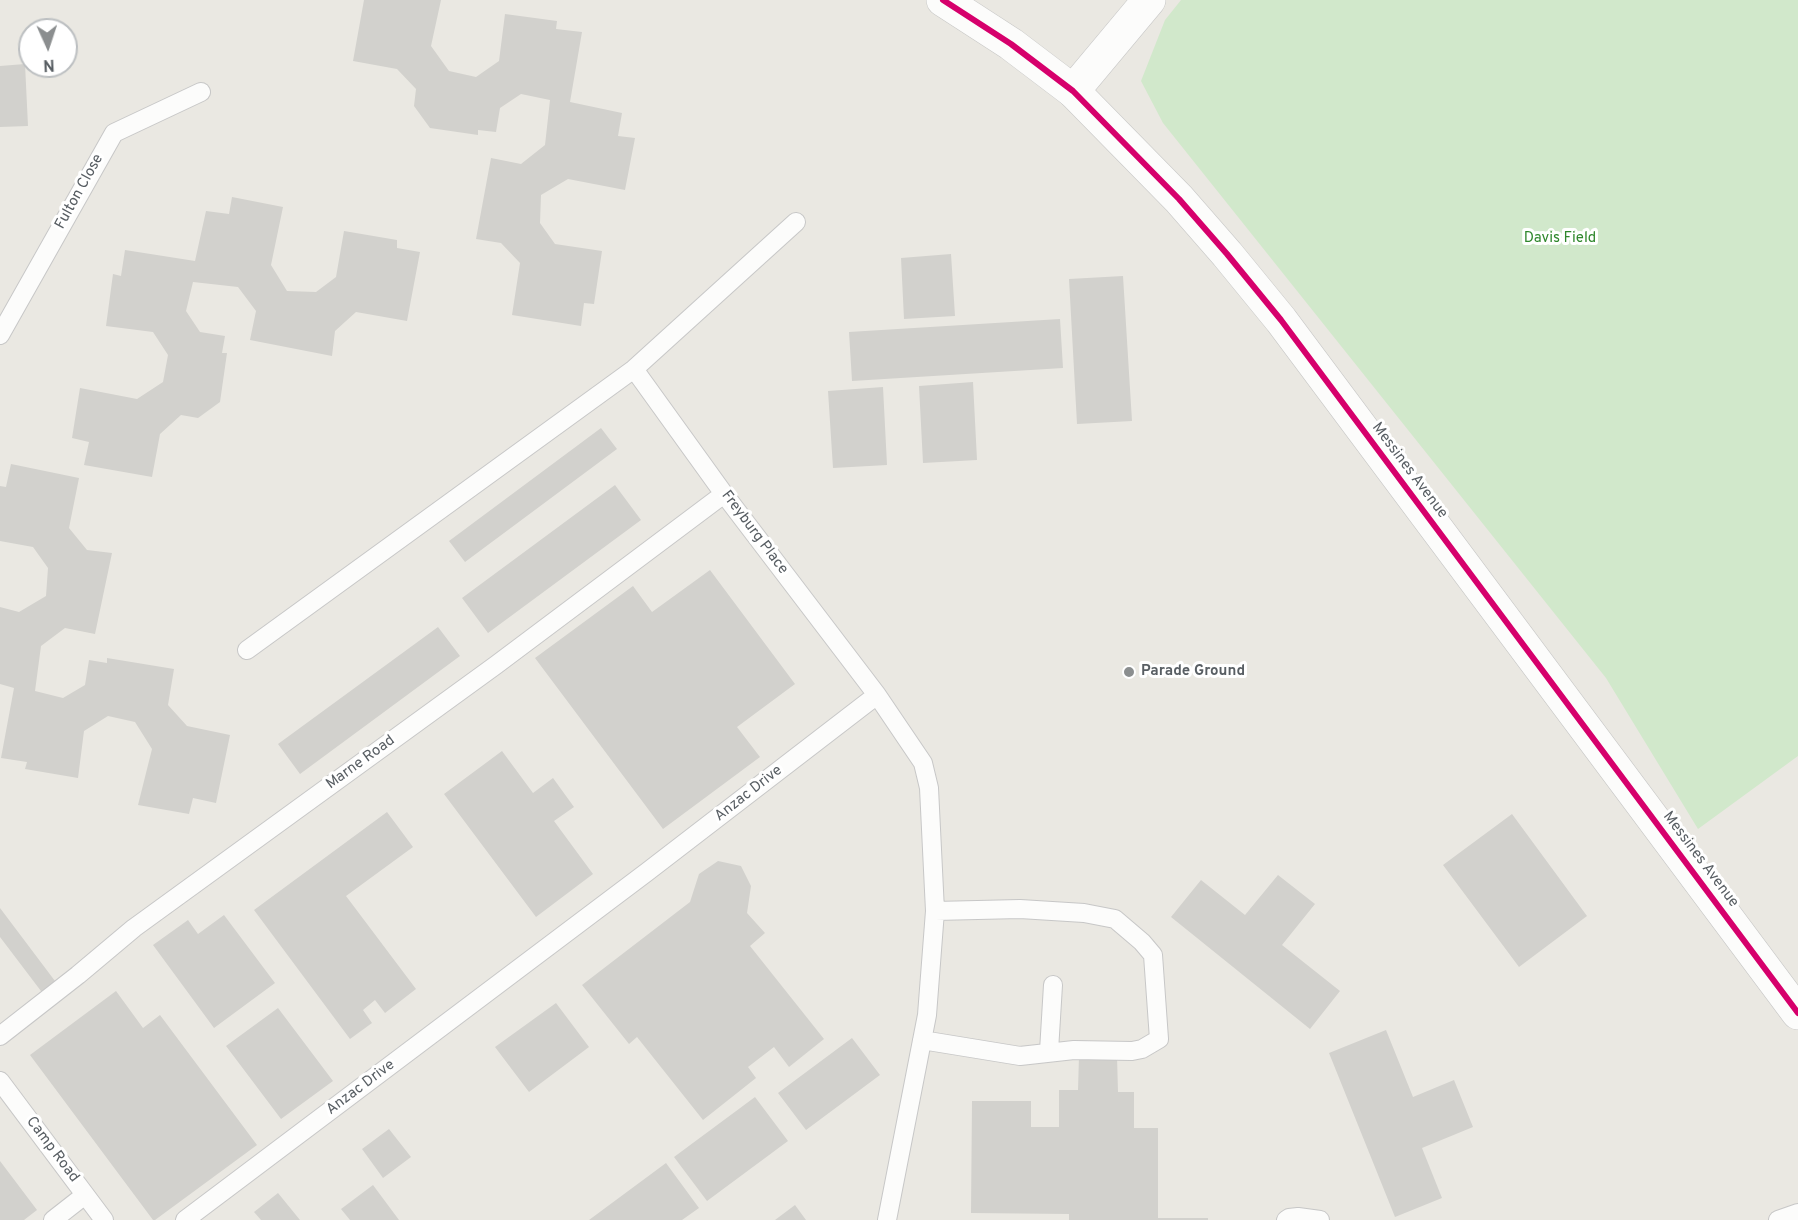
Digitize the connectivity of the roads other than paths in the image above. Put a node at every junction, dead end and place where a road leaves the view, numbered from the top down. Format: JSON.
{"nodes":[{"id":1,"x":943,"y":0,"type":"edge"},
{"id":2,"x":1149,"y":0,"type":"edge"},
{"id":3,"x":1073,"y":91,"type":"junction"},
{"id":4,"x":201,"y":92,"type":"dead end"},
{"id":5,"x":796,"y":222,"type":"dead end"},
{"id":6,"x":0,"y":335,"type":"edge"},
{"id":7,"x":634,"y":369,"type":"junction"},
{"id":8,"x":724,"y":494,"type":"junction"},
{"id":9,"x":247,"y":650,"type":"dead end"},
{"id":10,"x":877,"y":695,"type":"junction"},
{"id":11,"x":935,"y":911,"type":"junction"},
{"id":12,"x":1053,"y":985,"type":"dead end"},
{"id":13,"x":1798,"y":1013,"type":"edge"},
{"id":14,"x":0,"y":1036,"type":"edge"},
{"id":15,"x":922,"y":1040,"type":"junction"},
{"id":16,"x":1049,"y":1052,"type":"junction"},
{"id":17,"x":0,"y":1081,"type":"edge"},
{"id":18,"x":86,"y":1196,"type":"junction"},
{"id":19,"x":1798,"y":1213,"type":"edge"},
{"id":20,"x":53,"y":1220,"type":"edge"},
{"id":21,"x":104,"y":1220,"type":"edge"},
{"id":22,"x":185,"y":1220,"type":"edge"},
{"id":23,"x":887,"y":1220,"type":"edge"},
{"id":24,"x":1286,"y":1220,"type":"edge"},
{"id":25,"x":1320,"y":1220,"type":"edge"},
{"id":26,"x":1778,"y":1220,"type":"edge"}],
"edges":[{"from":1,"to":3,"type":"street","name":"Messines Avenue"},
{"from":2,"to":3,"type":"street"},
{"from":3,"to":13,"type":"street","name":"Messines Avenue"},
{"from":4,"to":6,"type":"lane","name":"Fulton Close"},
{"from":5,"to":7,"type":"lane"},
{"from":7,"to":8,"type":"lane","name":"Freyburg Place"},
{"from":7,"to":9,"type":"lane"},
{"from":8,"to":10,"type":"lane","name":"Freyburg Place"},
{"from":8,"to":14,"type":"lane","name":"Marne Road"},
{"from":10,"to":11,"type":"lane"},
{"from":10,"to":22,"type":"lane","name":"Anzac Drive"},
{"from":11,"to":15,"type":"lane"},
{"from":11,"to":16,"type":"lane"},
{"from":12,"to":16,"type":"lane"},
{"from":15,"to":16,"type":"lane"},
{"from":15,"to":23,"type":"lane"},
{"from":17,"to":18,"type":"lane","name":"Camp Road"},
{"from":18,"to":20,"type":"lane"},
{"from":18,"to":21,"type":"lane","name":"Camp Road"},
{"from":19,"to":26,"type":"lane"},
{"from":24,"to":25,"type":"lane"}]}
